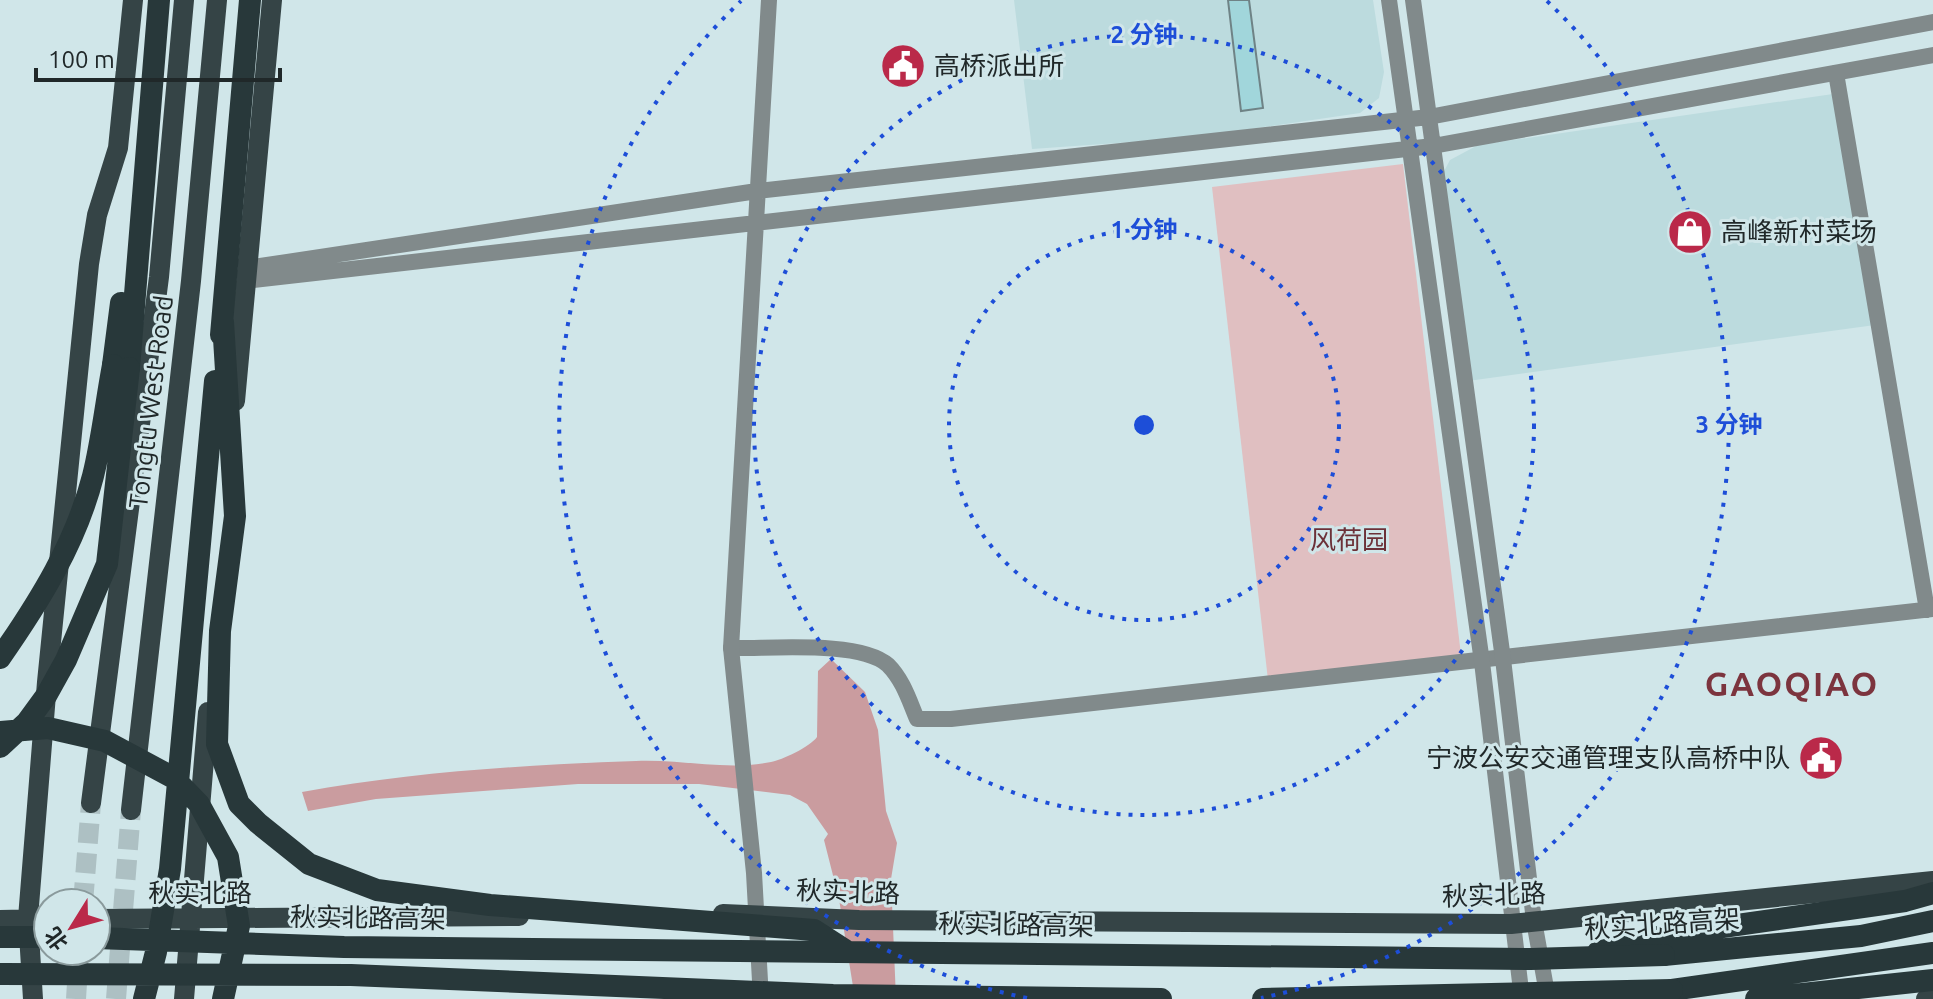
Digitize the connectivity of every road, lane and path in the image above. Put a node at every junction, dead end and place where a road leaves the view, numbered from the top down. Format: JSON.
{"nodes":[{"id":1,"x":133,"y":0,"type":"edge"},
{"id":2,"x":159,"y":0,"type":"edge"},
{"id":3,"x":184,"y":0,"type":"edge"},
{"id":4,"x":217,"y":0,"type":"edge"},
{"id":5,"x":250,"y":0,"type":"edge"},
{"id":6,"x":272,"y":0,"type":"edge"},
{"id":7,"x":769,"y":0,"type":"edge"},
{"id":8,"x":1389,"y":0,"type":"edge"},
{"id":9,"x":1413,"y":0,"type":"edge"},
{"id":10,"x":1933,"y":22,"type":"edge"},
{"id":11,"x":1933,"y":55,"type":"edge"},
{"id":12,"x":1836,"y":73,"type":"junction"},
{"id":13,"x":1429,"y":117,"type":"junction"},
{"id":14,"x":1406,"y":119,"type":"junction"},
{"id":15,"x":1433,"y":146,"type":"junction"},
{"id":16,"x":1410,"y":149,"type":"junction"},
{"id":17,"x":146,"y":177,"type":"junction"},
{"id":18,"x":757,"y":191,"type":"junction"},
{"id":19,"x":755,"y":221,"type":"junction"},
{"id":20,"x":246,"y":274,"type":"junction"},
{"id":21,"x":223,"y":322,"type":"junction"},
{"id":22,"x":1930,"y":610,"type":"edge"},
{"id":23,"x":731,"y":648,"type":"junction"},
{"id":24,"x":0,"y":658,"type":"edge"},
{"id":25,"x":1503,"y":659,"type":"junction"},
{"id":26,"x":1482,"y":662,"type":"junction"},
{"id":27,"x":0,"y":732,"type":"edge"},
{"id":28,"x":0,"y":747,"type":"edge"},
{"id":29,"x":91,"y":803,"type":"tunnel mouth"},
{"id":30,"x":131,"y":810,"type":"tunnel mouth"},
{"id":31,"x":1933,"y":881,"type":"edge"},
{"id":32,"x":39,"y":887,"type":"edge"},
{"id":33,"x":1933,"y":893,"type":"edge"},
{"id":34,"x":757,"y":914,"type":"junction"},
{"id":35,"x":32,"y":918,"type":"edge"},
{"id":36,"x":112,"y":919,"type":"edge"},
{"id":37,"x":190,"y":919,"type":"junction"},
{"id":38,"x":0,"y":920,"type":"edge"},
{"id":39,"x":1534,"y":921,"type":"junction"},
{"id":40,"x":1933,"y":921,"type":"edge"},
{"id":41,"x":1511,"y":924,"type":"junction"},
{"id":42,"x":0,"y":937,"type":"edge"},
{"id":43,"x":32,"y":937,"type":"edge"},
{"id":44,"x":112,"y":939,"type":"edge"},
{"id":45,"x":846,"y":950,"type":"junction"},
{"id":46,"x":1933,"y":953,"type":"edge"},
{"id":47,"x":1574,"y":958,"type":"junction"},
{"id":48,"x":35,"y":967,"type":"edge"},
{"id":49,"x":0,"y":974,"type":"edge"},
{"id":50,"x":1933,"y":980,"type":"edge"},
{"id":51,"x":1581,"y":992,"type":"junction"},
{"id":52,"x":829,"y":997,"type":"edge"},
{"id":53,"x":1933,"y":998,"type":"edge"},
{"id":54,"x":33,"y":999,"type":"edge"},
{"id":55,"x":144,"y":999,"type":"edge"},
{"id":56,"x":184,"y":999,"type":"edge"},
{"id":57,"x":223,"y":999,"type":"edge"},
{"id":58,"x":761,"y":999,"type":"edge"},
{"id":59,"x":1161,"y":999,"type":"edge"},
{"id":60,"x":1263,"y":999,"type":"edge"},
{"id":61,"x":1522,"y":999,"type":"edge"},
{"id":62,"x":1548,"y":999,"type":"edge"},
{"id":63,"x":1625,"y":999,"type":"edge"},
{"id":64,"x":1756,"y":999,"type":"edge"},
{"id":65,"x":1926,"y":999,"type":"edge"}],
"edges":[{"from":1,"to":32,"type":"main road"},
{"from":2,"to":17,"type":"highway"},
{"from":3,"to":29,"type":"main road","name":"Tongtu West Road"},
{"from":4,"to":30,"type":"main road","name":"Tongtu West Road"},
{"from":5,"to":21,"type":"highway","bridge":true},
{"from":6,"to":20,"type":"main road"},
{"from":7,"to":18,"type":"street"},
{"from":8,"to":14,"type":"street"},
{"from":9,"to":13,"type":"street"},
{"from":10,"to":13,"type":"street"},
{"from":11,"to":12,"type":"street"},
{"from":12,"to":15,"type":"street"},
{"from":12,"to":22,"type":"street"},
{"from":13,"to":14,"type":"street"},
{"from":13,"to":15,"type":"street"},
{"from":14,"to":16,"type":"street"},
{"from":14,"to":18,"type":"street"},
{"from":15,"to":16,"type":"street"},
{"from":15,"to":25,"type":"street"},
{"from":16,"to":19,"type":"street"},
{"from":16,"to":26,"type":"street"},
{"from":17,"to":24,"type":"highway","bridge":true},
{"from":17,"to":28,"type":"highway","bridge":true},
{"from":18,"to":19,"type":"street"},
{"from":18,"to":20,"type":"street"},
{"from":19,"to":20,"type":"street"},
{"from":19,"to":23,"type":"street"},
{"from":20,"to":37,"type":"main road"},
{"from":21,"to":45,"type":"highway","bridge":true},
{"from":21,"to":55,"type":"highway","bridge":true},
{"from":22,"to":25,"type":"street"},
{"from":23,"to":26,"type":"street"},
{"from":23,"to":34,"type":"street"},
{"from":25,"to":26,"type":"street"},
{"from":25,"to":39,"type":"street"},
{"from":26,"to":41,"type":"street"},
{"from":27,"to":57,"type":"highway","bridge":true},
{"from":31,"to":39,"type":"main road","name":"秋实北路"},
{"from":33,"to":47,"type":"highway","bridge":true},
{"from":34,"to":37,"type":"main road","name":"秋实北路"},
{"from":34,"to":41,"type":"main road","name":"秋实北路"},
{"from":34,"to":58,"type":"street"},
{"from":35,"to":38,"type":"main road"},
{"from":36,"to":37,"type":"main road","name":"秋实北路"},
{"from":37,"to":56,"type":"main road"},
{"from":39,"to":41,"type":"main road","name":"秋实北路"},
{"from":39,"to":62,"type":"street"},
{"from":40,"to":47,"type":"highway","name":"秋实北路高架","bridge":true},
{"from":41,"to":61,"type":"street"},
{"from":42,"to":43,"type":"highway","bridge":true},
{"from":44,"to":45,"type":"highway","name":"秋实北路高架","bridge":true},
{"from":45,"to":47,"type":"highway","name":"秋实北路高架","bridge":true},
{"from":46,"to":51,"type":"highway","bridge":true},
{"from":48,"to":54,"type":"main road"},
{"from":49,"to":52,"type":"highway","bridge":true},
{"from":50,"to":64,"type":"highway"},
{"from":51,"to":60,"type":"highway","bridge":true},
{"from":51,"to":63,"type":"highway","bridge":true},
{"from":52,"to":59,"type":"highway","bridge":true},
{"from":53,"to":65,"type":"main road"}]}
